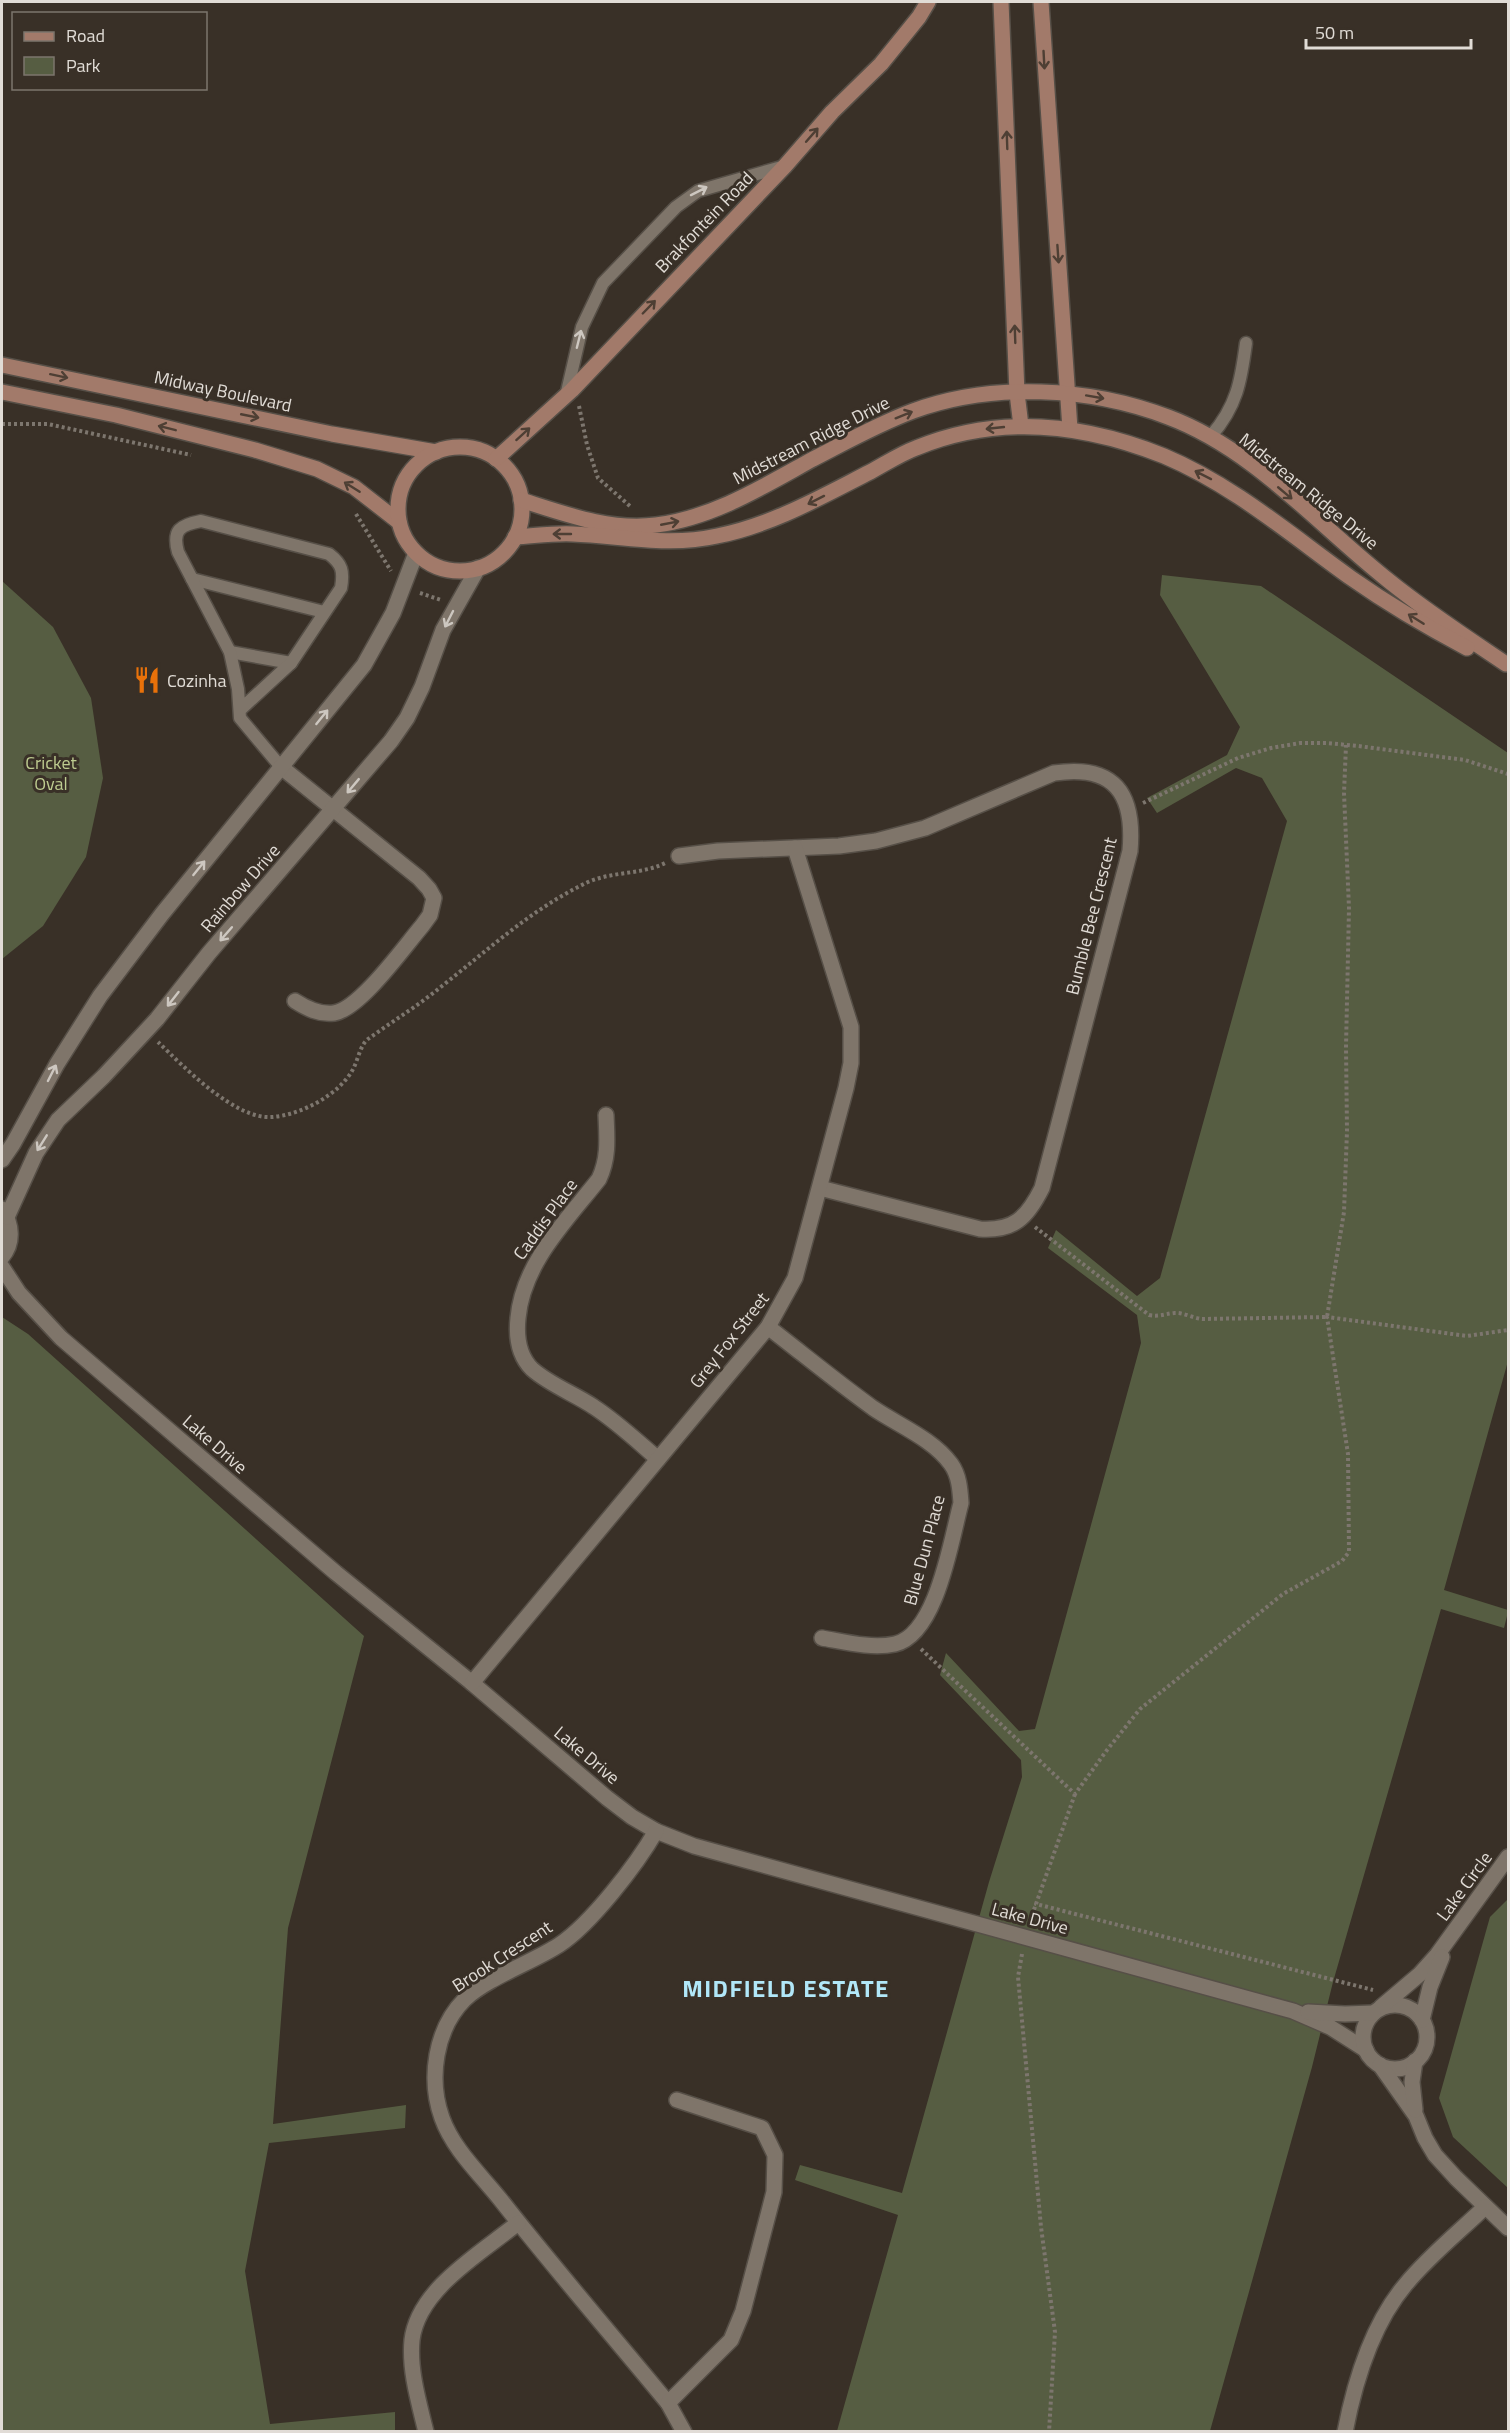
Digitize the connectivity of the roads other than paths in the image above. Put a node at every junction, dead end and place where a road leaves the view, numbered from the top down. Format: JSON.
{"nodes":[{"id":1,"x":928,"y":2,"type":"edge"},
{"id":2,"x":1001,"y":2,"type":"edge"},
{"id":3,"x":1008,"y":2,"type":"edge"},
{"id":4,"x":1041,"y":2,"type":"edge"},
{"id":5,"x":1003,"y":35,"type":"junction"},
{"id":6,"x":785,"y":166,"type":"junction"},
{"id":7,"x":1246,"y":343,"type":"dead end"},
{"id":8,"x":2,"y":365,"type":"edge"},
{"id":9,"x":571,"y":390,"type":"junction"},
{"id":10,"x":2,"y":392,"type":"edge"},
{"id":11,"x":1017,"y":393,"type":"junction"},
{"id":12,"x":1069,"y":393,"type":"junction"},
{"id":13,"x":1021,"y":426,"type":"junction"},
{"id":14,"x":1070,"y":429,"type":"junction"},
{"id":15,"x":1211,"y":436,"type":"junction"},
{"id":16,"x":436,"y":452,"type":"junction"},
{"id":17,"x":496,"y":459,"type":"junction"},
{"id":18,"x":521,"y":500,"type":"junction"},
{"id":19,"x":399,"y":522,"type":"junction"},
{"id":20,"x":515,"y":537,"type":"junction"},
{"id":21,"x":416,"y":553,"type":"junction"},
{"id":22,"x":478,"y":568,"type":"junction"},
{"id":23,"x":192,"y":579,"type":"junction"},
{"id":24,"x":324,"y":612,"type":"junction"},
{"id":25,"x":230,"y":652,"type":"junction"},
{"id":26,"x":291,"y":663,"type":"junction"},
{"id":27,"x":1507,"y":664,"type":"edge"},
{"id":28,"x":241,"y":709,"type":"junction"},
{"id":29,"x":281,"y":767,"type":"junction"},
{"id":30,"x":334,"y":810,"type":"junction"},
{"id":31,"x":795,"y":848,"type":"junction"},
{"id":32,"x":680,"y":856,"type":"road end"},
{"id":33,"x":295,"y":1001,"type":"dead end"},
{"id":34,"x":606,"y":1115,"type":"dead end"},
{"id":35,"x":2,"y":1160,"type":"edge"},
{"id":36,"x":820,"y":1188,"type":"junction"},
{"id":37,"x":4,"y":1213,"type":"edge"},
{"id":38,"x":2,"y":1257,"type":"edge"},
{"id":39,"x":2,"y":1267,"type":"edge"},
{"id":40,"x":768,"y":1327,"type":"junction"},
{"id":41,"x":658,"y":1458,"type":"junction"},
{"id":42,"x":822,"y":1638,"type":"dead end"},
{"id":43,"x":472,"y":1683,"type":"junction"},
{"id":44,"x":656,"y":1831,"type":"junction"},
{"id":45,"x":1509,"y":1857,"type":"edge"},
{"id":46,"x":1450,"y":1938,"type":"junction"},
{"id":47,"x":1377,"y":2010,"type":"junction"},
{"id":48,"x":1293,"y":2011,"type":"junction"},
{"id":49,"x":1422,"y":2019,"type":"junction"},
{"id":50,"x":1366,"y":2050,"type":"junction"},
{"id":51,"x":1415,"y":2061,"type":"junction"},
{"id":52,"x":1380,"y":2065,"type":"junction"},
{"id":53,"x":677,"y":2100,"type":"dead end"},
{"id":54,"x":1416,"y":2116,"type":"junction"},
{"id":55,"x":1485,"y":2206,"type":"junction"},
{"id":56,"x":518,"y":2223,"type":"junction"},
{"id":57,"x":1509,"y":2228,"type":"edge"},
{"id":58,"x":668,"y":2403,"type":"junction"},
{"id":59,"x":426,"y":2432,"type":"edge"},
{"id":60,"x":684,"y":2432,"type":"edge"},
{"id":61,"x":1345,"y":2432,"type":"edge"}],
"edges":[{"from":6,"to":1,"type":"street","name":"Brakfontein Road","one_way":true},
{"from":2,"to":5,"type":"street"},
{"from":3,"to":5,"type":"street"},
{"from":4,"to":12,"type":"street","one_way":true},
{"from":11,"to":5,"type":"street","one_way":true},
{"from":9,"to":6,"type":"street","name":"Brakfontein Road","one_way":true},
{"from":9,"to":6,"type":"lane","one_way":true},
{"from":7,"to":15,"type":"lane"},
{"from":8,"to":16,"type":"street","name":"Midway Boulevard","one_way":true},
{"from":17,"to":9,"type":"street","name":"Brakfontein Road","one_way":true},
{"from":19,"to":10,"type":"street","one_way":true},
{"from":11,"to":12,"type":"street","name":"Midstream Ridge Drive"},
{"from":11,"to":13,"type":"street"},
{"from":18,"to":11,"type":"street","name":"Midstream Ridge Drive","one_way":true},
{"from":12,"to":14,"type":"street"},
{"from":12,"to":15,"type":"street","name":"Midstream Ridge Drive","one_way":true},
{"from":13,"to":14,"type":"street","name":"Midstream Ridge Drive"},
{"from":13,"to":20,"type":"street","name":"Midstream Ridge Drive","one_way":true},
{"from":27,"to":14,"type":"street","name":"Midstream Ridge Drive","one_way":true},
{"from":15,"to":27,"type":"street","name":"Midstream Ridge Drive","one_way":true},
{"from":16,"to":17,"type":"street","name":"Midway Boulevard"},
{"from":16,"to":19,"type":"street"},
{"from":17,"to":18,"type":"street"},
{"from":18,"to":20,"type":"street"},
{"from":19,"to":21,"type":"street"},
{"from":20,"to":22,"type":"street"},
{"from":21,"to":22,"type":"street"},
{"from":29,"to":21,"type":"street","one_way":true},
{"from":22,"to":30,"type":"street","name":"Rainbow Drive","one_way":true},
{"from":23,"to":24,"type":"lane"},
{"from":23,"to":24,"type":"lane"},
{"from":23,"to":25,"type":"lane"},
{"from":24,"to":26,"type":"lane"},
{"from":25,"to":26,"type":"lane"},
{"from":25,"to":28,"type":"lane"},
{"from":26,"to":28,"type":"lane"},
{"from":28,"to":29,"type":"lane"},
{"from":29,"to":30,"type":"street"},
{"from":35,"to":29,"type":"street","one_way":true},
{"from":30,"to":33,"type":"street"},
{"from":30,"to":37,"type":"street","name":"Rainbow Drive","one_way":true},
{"from":31,"to":32,"type":"street","name":"Bumble Bee Crescent"},
{"from":31,"to":36,"type":"street","name":"Grey Fox Street"},
{"from":31,"to":36,"type":"street","name":"Bumble Bee Crescent"},
{"from":34,"to":41,"type":"street","name":"Caddis Place"},
{"from":36,"to":40,"type":"street","name":"Grey Fox Street"},
{"from":37,"to":38,"type":"street"},
{"from":39,"to":43,"type":"street","name":"Lake Drive"},
{"from":40,"to":41,"type":"street","name":"Grey Fox Street"},
{"from":40,"to":42,"type":"street","name":"Blue Dun Place"},
{"from":41,"to":43,"type":"street","name":"Grey Fox Street"},
{"from":43,"to":44,"type":"street","name":"Lake Drive"},
{"from":44,"to":48,"type":"street","name":"Lake Drive"},
{"from":44,"to":56,"type":"street","name":"Brook Crescent"},
{"from":45,"to":46,"type":"street","name":"Lake Circle"},
{"from":46,"to":47,"type":"street","name":"Lake Circle"},
{"from":46,"to":49,"type":"street","name":"Lake Circle"},
{"from":47,"to":48,"type":"street","name":"Lake Drive"},
{"from":47,"to":49,"type":"street"},
{"from":47,"to":50,"type":"street"},
{"from":48,"to":50,"type":"street","name":"Lake Drive"},
{"from":49,"to":51,"type":"street"},
{"from":50,"to":52,"type":"street"},
{"from":51,"to":52,"type":"street"},
{"from":51,"to":54,"type":"street"},
{"from":52,"to":54,"type":"street"},
{"from":53,"to":58,"type":"street"},
{"from":54,"to":55,"type":"street"},
{"from":55,"to":57,"type":"street"},
{"from":55,"to":61,"type":"street"},
{"from":56,"to":58,"type":"street","name":"Brook Crescent"},
{"from":56,"to":59,"type":"street"},
{"from":58,"to":60,"type":"street","name":"Brook Crescent"}]}
